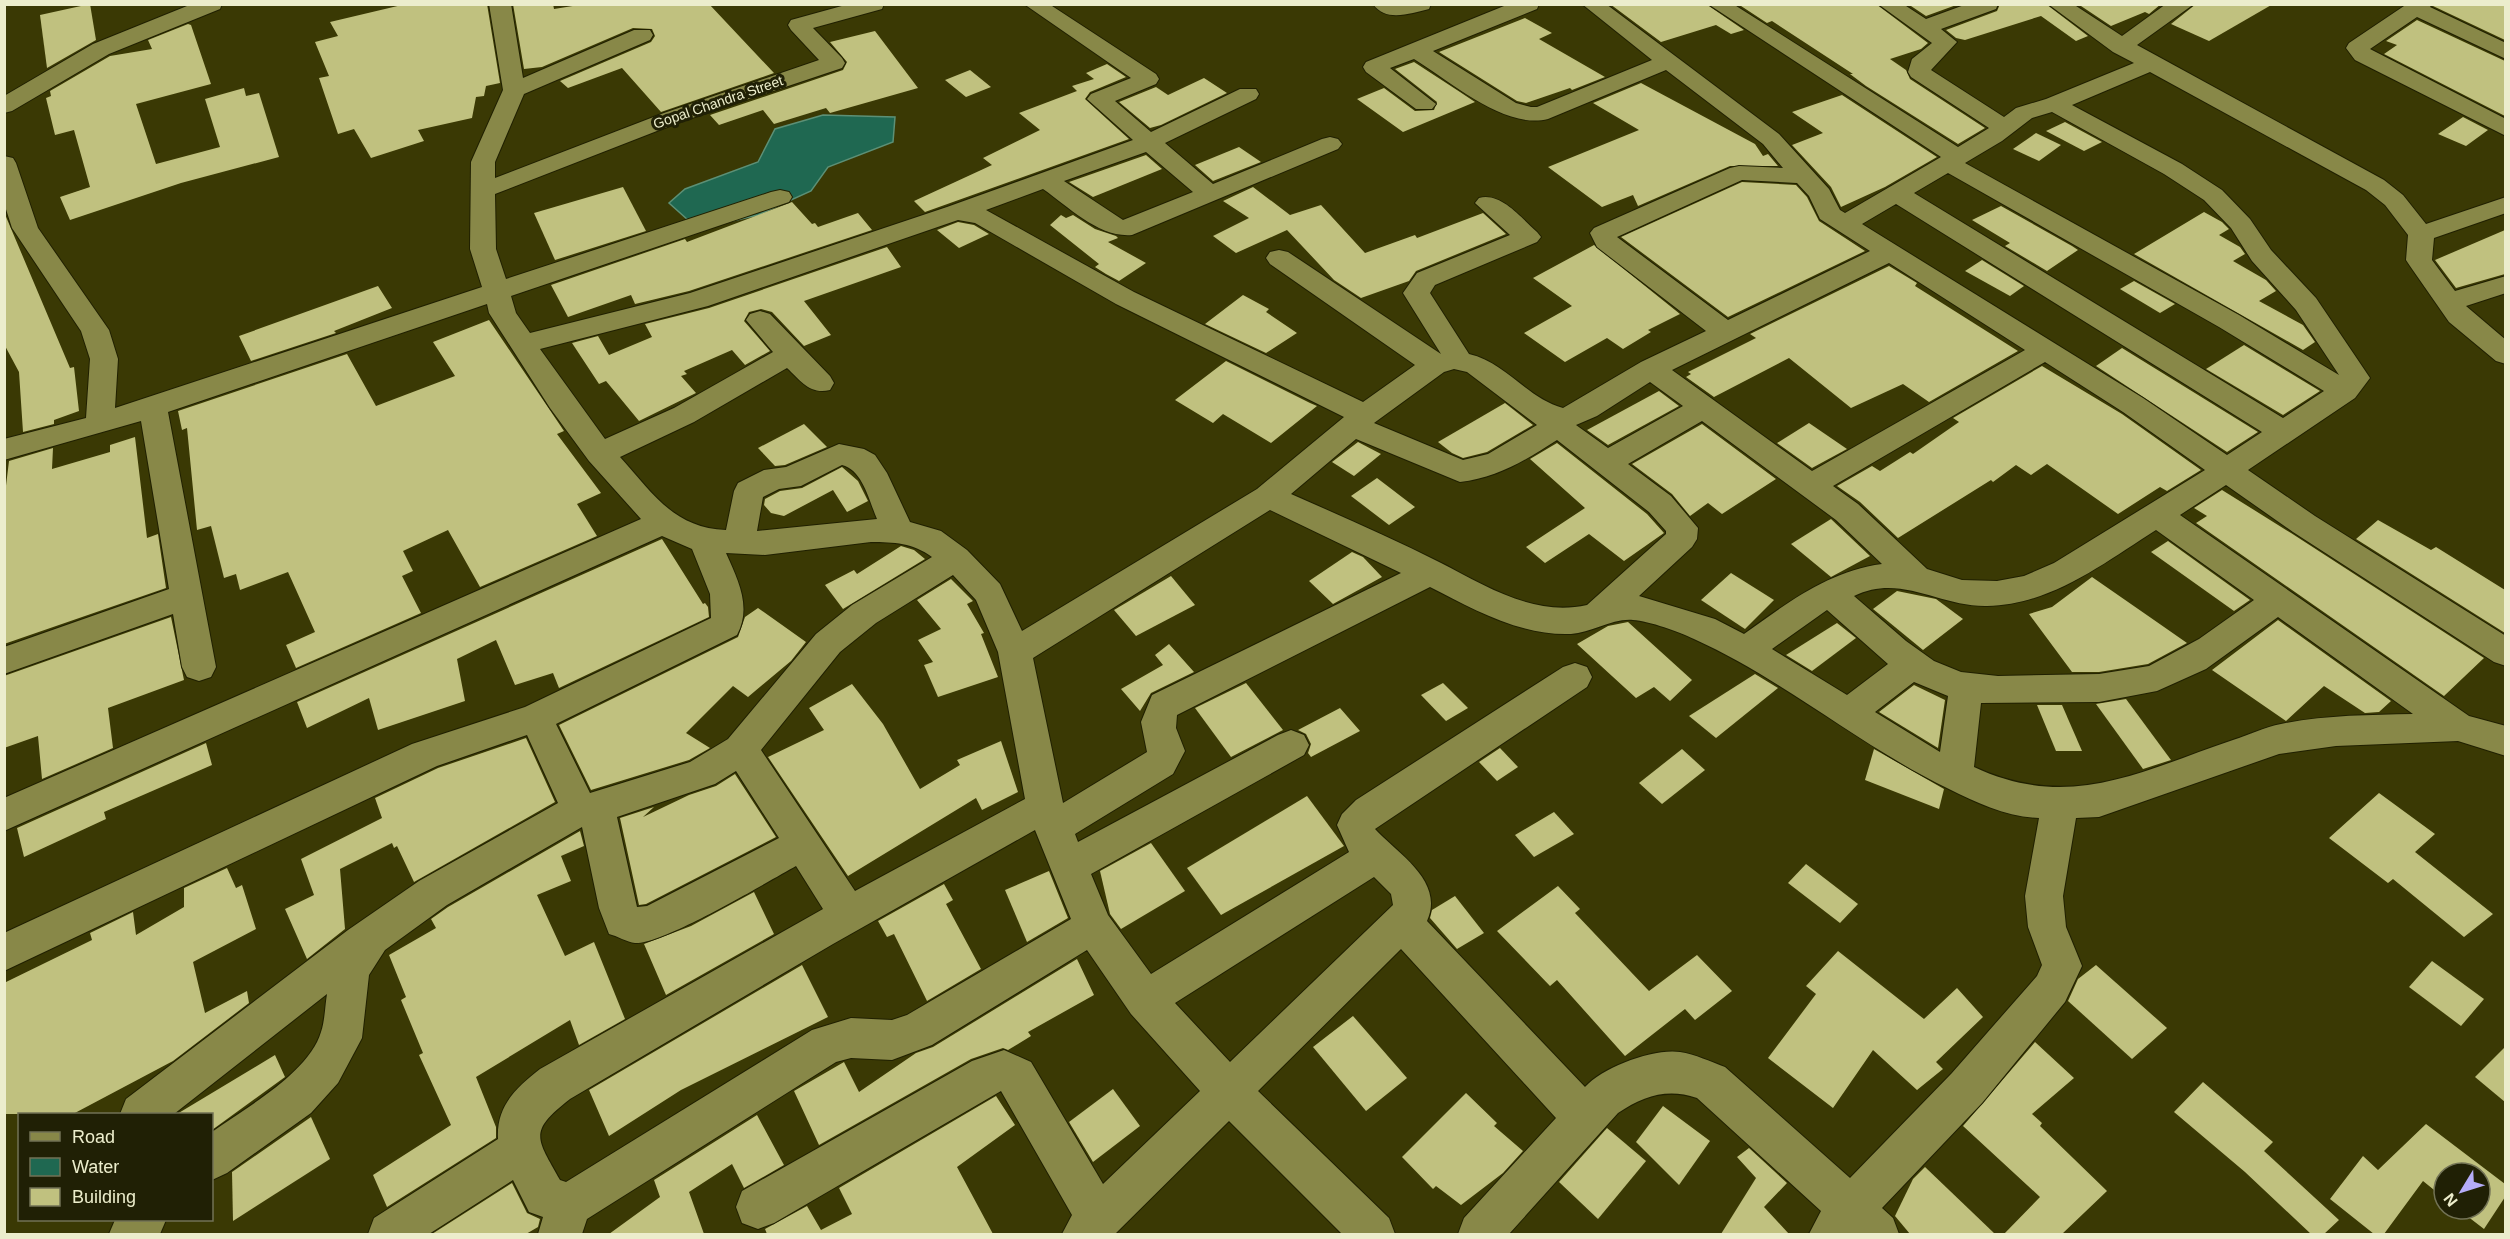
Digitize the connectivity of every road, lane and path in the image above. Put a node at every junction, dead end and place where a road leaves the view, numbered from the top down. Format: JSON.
{"nodes":[{"id":1,"x":212,"y":4,"type":"edge"},
{"id":2,"x":500,"y":4,"type":"edge"},
{"id":3,"x":874,"y":4,"type":"edge"},
{"id":4,"x":1034,"y":4,"type":"edge"},
{"id":5,"x":1383,"y":4,"type":"edge"},
{"id":6,"x":1421,"y":4,"type":"edge"},
{"id":7,"x":1464,"y":4,"type":"edge"},
{"id":8,"x":1529,"y":4,"type":"edge"},
{"id":9,"x":1592,"y":4,"type":"edge"},
{"id":10,"x":1718,"y":4,"type":"edge"},
{"id":11,"x":1888,"y":4,"type":"edge"},
{"id":12,"x":2058,"y":4,"type":"edge"},
{"id":13,"x":2184,"y":4,"type":"edge"},
{"id":14,"x":1980,"y":5,"type":"edge"},
{"id":15,"x":2419,"y":6,"type":"edge"},
{"id":16,"x":1497,"y":17,"type":"junction"},
{"id":17,"x":1926,"y":27,"type":"junction"},
{"id":18,"x":642,"y":35,"type":"dead end"},
{"id":19,"x":2121,"y":47,"type":"junction"},
{"id":20,"x":1416,"y":50,"type":"junction"},
{"id":21,"x":2505,"y":52,"type":"edge"},
{"id":22,"x":1666,"y":62,"type":"junction"},
{"id":23,"x":2151,"y":64,"type":"junction"},
{"id":24,"x":514,"y":90,"type":"junction"},
{"id":25,"x":1248,"y":94,"type":"dead end"},
{"id":26,"x":1424,"y":104,"type":"dead end"},
{"id":27,"x":2054,"y":104,"type":"junction"},
{"id":28,"x":4,"y":106,"type":"edge"},
{"id":29,"x":2004,"y":128,"type":"junction"},
{"id":30,"x":2505,"y":129,"type":"edge"},
{"id":31,"x":1147,"y":143,"type":"junction"},
{"id":32,"x":1330,"y":144,"type":"dead end"},
{"id":33,"x":1952,"y":160,"type":"junction"},
{"id":34,"x":4,"y":163,"type":"edge"},
{"id":35,"x":1803,"y":176,"type":"junction"},
{"id":36,"x":1045,"y":179,"type":"junction"},
{"id":37,"x":483,"y":190,"type":"junction"},
{"id":38,"x":1899,"y":194,"type":"junction"},
{"id":39,"x":1211,"y":195,"type":"junction"},
{"id":40,"x":780,"y":196,"type":"dead end"},
{"id":41,"x":1488,"y":203,"type":"dead end"},
{"id":42,"x":2505,"y":204,"type":"edge"},
{"id":43,"x":956,"y":212,"type":"junction"},
{"id":44,"x":1844,"y":224,"type":"junction"},
{"id":45,"x":2421,"y":234,"type":"junction"},
{"id":46,"x":1888,"y":253,"type":"junction"},
{"id":47,"x":1279,"y":258,"type":"dead end"},
{"id":48,"x":2505,"y":284,"type":"edge"},
{"id":49,"x":496,"y":293,"type":"junction"},
{"id":50,"x":2451,"y":302,"type":"junction"},
{"id":51,"x":759,"y":320,"type":"dead end"},
{"id":52,"x":1726,"y":332,"type":"junction"},
{"id":53,"x":523,"y":344,"type":"junction"},
{"id":54,"x":2044,"y":350,"type":"junction"},
{"id":55,"x":790,"y":354,"type":"junction"},
{"id":56,"x":2505,"y":355,"type":"edge"},
{"id":57,"x":1447,"y":363,"type":"junction"},
{"id":58,"x":1652,"y":369,"type":"junction"},
{"id":59,"x":820,"y":383,"type":"dead end"},
{"id":60,"x":2346,"y":391,"type":"junction"},
{"id":61,"x":153,"y":406,"type":"junction"},
{"id":62,"x":1704,"y":407,"type":"junction"},
{"id":63,"x":1548,"y":418,"type":"junction"},
{"id":64,"x":1359,"y":421,"type":"junction"},
{"id":65,"x":100,"y":424,"type":"junction"},
{"id":66,"x":2283,"y":432,"type":"junction"},
{"id":67,"x":4,"y":450,"type":"edge"},
{"id":68,"x":600,"y":454,"type":"junction"},
{"id":69,"x":1606,"y":463,"type":"junction"},
{"id":70,"x":2225,"y":470,"type":"junction"},
{"id":71,"x":1810,"y":486,"type":"junction"},
{"id":72,"x":1268,"y":497,"type":"junction"},
{"id":73,"x":2157,"y":515,"type":"junction"},
{"id":74,"x":662,"y":523,"type":"junction"},
{"id":75,"x":898,"y":531,"type":"junction"},
{"id":76,"x":705,"y":541,"type":"junction"},
{"id":77,"x":739,"y":542,"type":"junction"},
{"id":78,"x":956,"y":558,"type":"junction"},
{"id":79,"x":1431,"y":572,"type":"junction"},
{"id":80,"x":1916,"y":577,"type":"junction"},
{"id":81,"x":1830,"y":593,"type":"junction"},
{"id":82,"x":187,"y":596,"type":"junction"},
{"id":83,"x":2277,"y":600,"type":"junction"},
{"id":84,"x":1597,"y":615,"type":"junction"},
{"id":85,"x":1746,"y":650,"type":"junction"},
{"id":86,"x":1015,"y":651,"type":"junction"},
{"id":87,"x":2505,"y":653,"type":"edge"},
{"id":88,"x":4,"y":661,"type":"edge"},
{"id":89,"x":1913,"y":664,"type":"junction"},
{"id":90,"x":199,"y":667,"type":"dead end"},
{"id":91,"x":1575,"y":677,"type":"dead end"},
{"id":92,"x":1966,"y":688,"type":"junction"},
{"id":93,"x":1847,"y":714,"type":"junction"},
{"id":94,"x":536,"y":718,"type":"junction"},
{"id":95,"x":2458,"y":727,"type":"junction"},
{"id":96,"x":2505,"y":741,"type":"edge"},
{"id":97,"x":1291,"y":744,"type":"dead end"},
{"id":98,"x":741,"y":749,"type":"junction"},
{"id":99,"x":1955,"y":775,"type":"junction"},
{"id":100,"x":2060,"y":804,"type":"junction"},
{"id":101,"x":589,"y":809,"type":"junction"},
{"id":102,"x":4,"y":815,"type":"edge"},
{"id":103,"x":1049,"y":817,"type":"junction"},
{"id":104,"x":803,"y":844,"type":"junction"},
{"id":105,"x":1375,"y":856,"type":"junction"},
{"id":106,"x":1068,"y":867,"type":"junction"},
{"id":107,"x":849,"y":915,"type":"junction"},
{"id":108,"x":1402,"y":923,"type":"junction"},
{"id":109,"x":1093,"y":926,"type":"junction"},
{"id":110,"x":371,"y":937,"type":"junction"},
{"id":111,"x":4,"y":953,"type":"edge"},
{"id":112,"x":1145,"y":1000,"type":"junction"},
{"id":113,"x":1229,"y":1092,"type":"junction"},
{"id":114,"x":142,"y":1113,"type":"edge"},
{"id":115,"x":1585,"y":1118,"type":"junction"},
{"id":116,"x":520,"y":1150,"type":"junction"},
{"id":117,"x":213,"y":1157,"type":"edge"},
{"id":118,"x":758,"y":1207,"type":"dead end"},
{"id":119,"x":565,"y":1220,"type":"edge"},
{"id":120,"x":143,"y":1221,"type":"edge"},
{"id":121,"x":1853,"y":1226,"type":"edge"},
{"id":122,"x":1092,"y":1227,"type":"edge"},
{"id":123,"x":129,"y":1234,"type":"edge"},
{"id":124,"x":390,"y":1234,"type":"edge"},
{"id":125,"x":1373,"y":1234,"type":"edge"},
{"id":126,"x":1480,"y":1234,"type":"edge"}],
"edges":[{"from":1,"to":28,"type":"street"},
{"from":2,"to":24,"type":"street"},
{"from":3,"to":37,"type":"street","name":"Gopal Chandra Street"},
{"from":4,"to":31,"type":"street"},
{"from":5,"to":6,"type":"street"},
{"from":7,"to":16,"type":"street"},
{"from":8,"to":16,"type":"street"},
{"from":9,"to":22,"type":"street"},
{"from":10,"to":33,"type":"street"},
{"from":11,"to":17,"type":"street"},
{"from":12,"to":19,"type":"street"},
{"from":13,"to":19,"type":"street"},
{"from":14,"to":17,"type":"street"},
{"from":15,"to":21,"type":"street"},
{"from":15,"to":30,"type":"street"},
{"from":16,"to":20,"type":"street"},
{"from":17,"to":29,"type":"street"},
{"from":18,"to":24,"type":"street"},
{"from":19,"to":23,"type":"street"},
{"from":20,"to":22,"type":"street"},
{"from":20,"to":26,"type":"street"},
{"from":22,"to":35,"type":"street"},
{"from":23,"to":27,"type":"street"},
{"from":23,"to":45,"type":"street"},
{"from":24,"to":37,"type":"street"},
{"from":25,"to":31,"type":"street"},
{"from":27,"to":29,"type":"street"},
{"from":27,"to":60,"type":"street"},
{"from":29,"to":33,"type":"street"},
{"from":31,"to":36,"type":"street"},
{"from":31,"to":39,"type":"street"},
{"from":32,"to":39,"type":"street"},
{"from":33,"to":38,"type":"street"},
{"from":33,"to":60,"type":"street"},
{"from":34,"to":65,"type":"street"},
{"from":35,"to":44,"type":"street"},
{"from":35,"to":52,"type":"street"},
{"from":36,"to":39,"type":"street"},
{"from":36,"to":43,"type":"street"},
{"from":37,"to":49,"type":"street"},
{"from":38,"to":44,"type":"street"},
{"from":38,"to":66,"type":"street"},
{"from":40,"to":49,"type":"street"},
{"from":41,"to":57,"type":"street"},
{"from":42,"to":45,"type":"street"},
{"from":43,"to":53,"type":"street"},
{"from":43,"to":64,"type":"street"},
{"from":44,"to":46,"type":"street"},
{"from":45,"to":50,"type":"street"},
{"from":46,"to":52,"type":"street"},
{"from":46,"to":54,"type":"street"},
{"from":47,"to":57,"type":"street"},
{"from":48,"to":50,"type":"street"},
{"from":49,"to":53,"type":"street"},
{"from":49,"to":61,"type":"street"},
{"from":50,"to":56,"type":"street"},
{"from":51,"to":55,"type":"street"},
{"from":52,"to":58,"type":"street"},
{"from":53,"to":68,"type":"street"},
{"from":54,"to":70,"type":"street"},
{"from":54,"to":71,"type":"street"},
{"from":55,"to":59,"type":"street"},
{"from":55,"to":68,"type":"street"},
{"from":57,"to":63,"type":"street"},
{"from":57,"to":64,"type":"street"},
{"from":58,"to":62,"type":"street"},
{"from":58,"to":63,"type":"street"},
{"from":60,"to":66,"type":"street"},
{"from":61,"to":65,"type":"street"},
{"from":61,"to":82,"type":"street"},
{"from":62,"to":69,"type":"street"},
{"from":62,"to":71,"type":"street"},
{"from":63,"to":64,"type":"street"},
{"from":63,"to":69,"type":"street"},
{"from":64,"to":72,"type":"street"},
{"from":65,"to":67,"type":"street"},
{"from":66,"to":70,"type":"street"},
{"from":68,"to":74,"type":"street"},
{"from":69,"to":84,"type":"street"},
{"from":70,"to":73,"type":"street"},
{"from":70,"to":87,"type":"street"},
{"from":71,"to":80,"type":"street"},
{"from":72,"to":79,"type":"street"},
{"from":72,"to":86,"type":"street"},
{"from":73,"to":80,"type":"street"},
{"from":73,"to":83,"type":"street"},
{"from":74,"to":76,"type":"street"},
{"from":74,"to":102,"type":"street"},
{"from":75,"to":77,"type":"street"},
{"from":75,"to":77,"type":"street"},
{"from":75,"to":78,"type":"street"},
{"from":76,"to":77,"type":"street"},
{"from":76,"to":94,"type":"street"},
{"from":78,"to":86,"type":"street"},
{"from":78,"to":98,"type":"street"},
{"from":79,"to":84,"type":"street"},
{"from":79,"to":103,"type":"street"},
{"from":80,"to":81,"type":"street"},
{"from":81,"to":85,"type":"street"},
{"from":81,"to":89,"type":"street"},
{"from":82,"to":88,"type":"street"},
{"from":82,"to":90,"type":"street"},
{"from":83,"to":92,"type":"street"},
{"from":83,"to":95,"type":"street"},
{"from":84,"to":85,"type":"street"},
{"from":85,"to":93,"type":"street"},
{"from":86,"to":103,"type":"street"},
{"from":89,"to":92,"type":"street"},
{"from":89,"to":93,"type":"street"},
{"from":91,"to":105,"type":"street"},
{"from":92,"to":99,"type":"street"},
{"from":93,"to":99,"type":"street"},
{"from":94,"to":101,"type":"street"},
{"from":94,"to":111,"type":"street"},
{"from":95,"to":96,"type":"street"},
{"from":95,"to":100,"type":"street"},
{"from":97,"to":106,"type":"street"},
{"from":98,"to":101,"type":"street"},
{"from":98,"to":104,"type":"street"},
{"from":99,"to":100,"type":"street"},
{"from":100,"to":121,"type":"street"},
{"from":101,"to":104,"type":"street"},
{"from":101,"to":110,"type":"street"},
{"from":103,"to":106,"type":"street"},
{"from":103,"to":107,"type":"street"},
{"from":104,"to":107,"type":"street"},
{"from":105,"to":108,"type":"street"},
{"from":105,"to":112,"type":"street"},
{"from":106,"to":109,"type":"street"},
{"from":107,"to":116,"type":"street"},
{"from":108,"to":113,"type":"street"},
{"from":108,"to":115,"type":"street"},
{"from":109,"to":112,"type":"street"},
{"from":109,"to":119,"type":"street"},
{"from":110,"to":114,"type":"street"},
{"from":110,"to":117,"type":"street"},
{"from":112,"to":113,"type":"street"},
{"from":113,"to":122,"type":"street"},
{"from":113,"to":125,"type":"street"},
{"from":115,"to":121,"type":"street"},
{"from":115,"to":126,"type":"street"},
{"from":116,"to":119,"type":"street"},
{"from":116,"to":124,"type":"street"},
{"from":118,"to":122,"type":"street"},
{"from":120,"to":123,"type":"street"}]}
